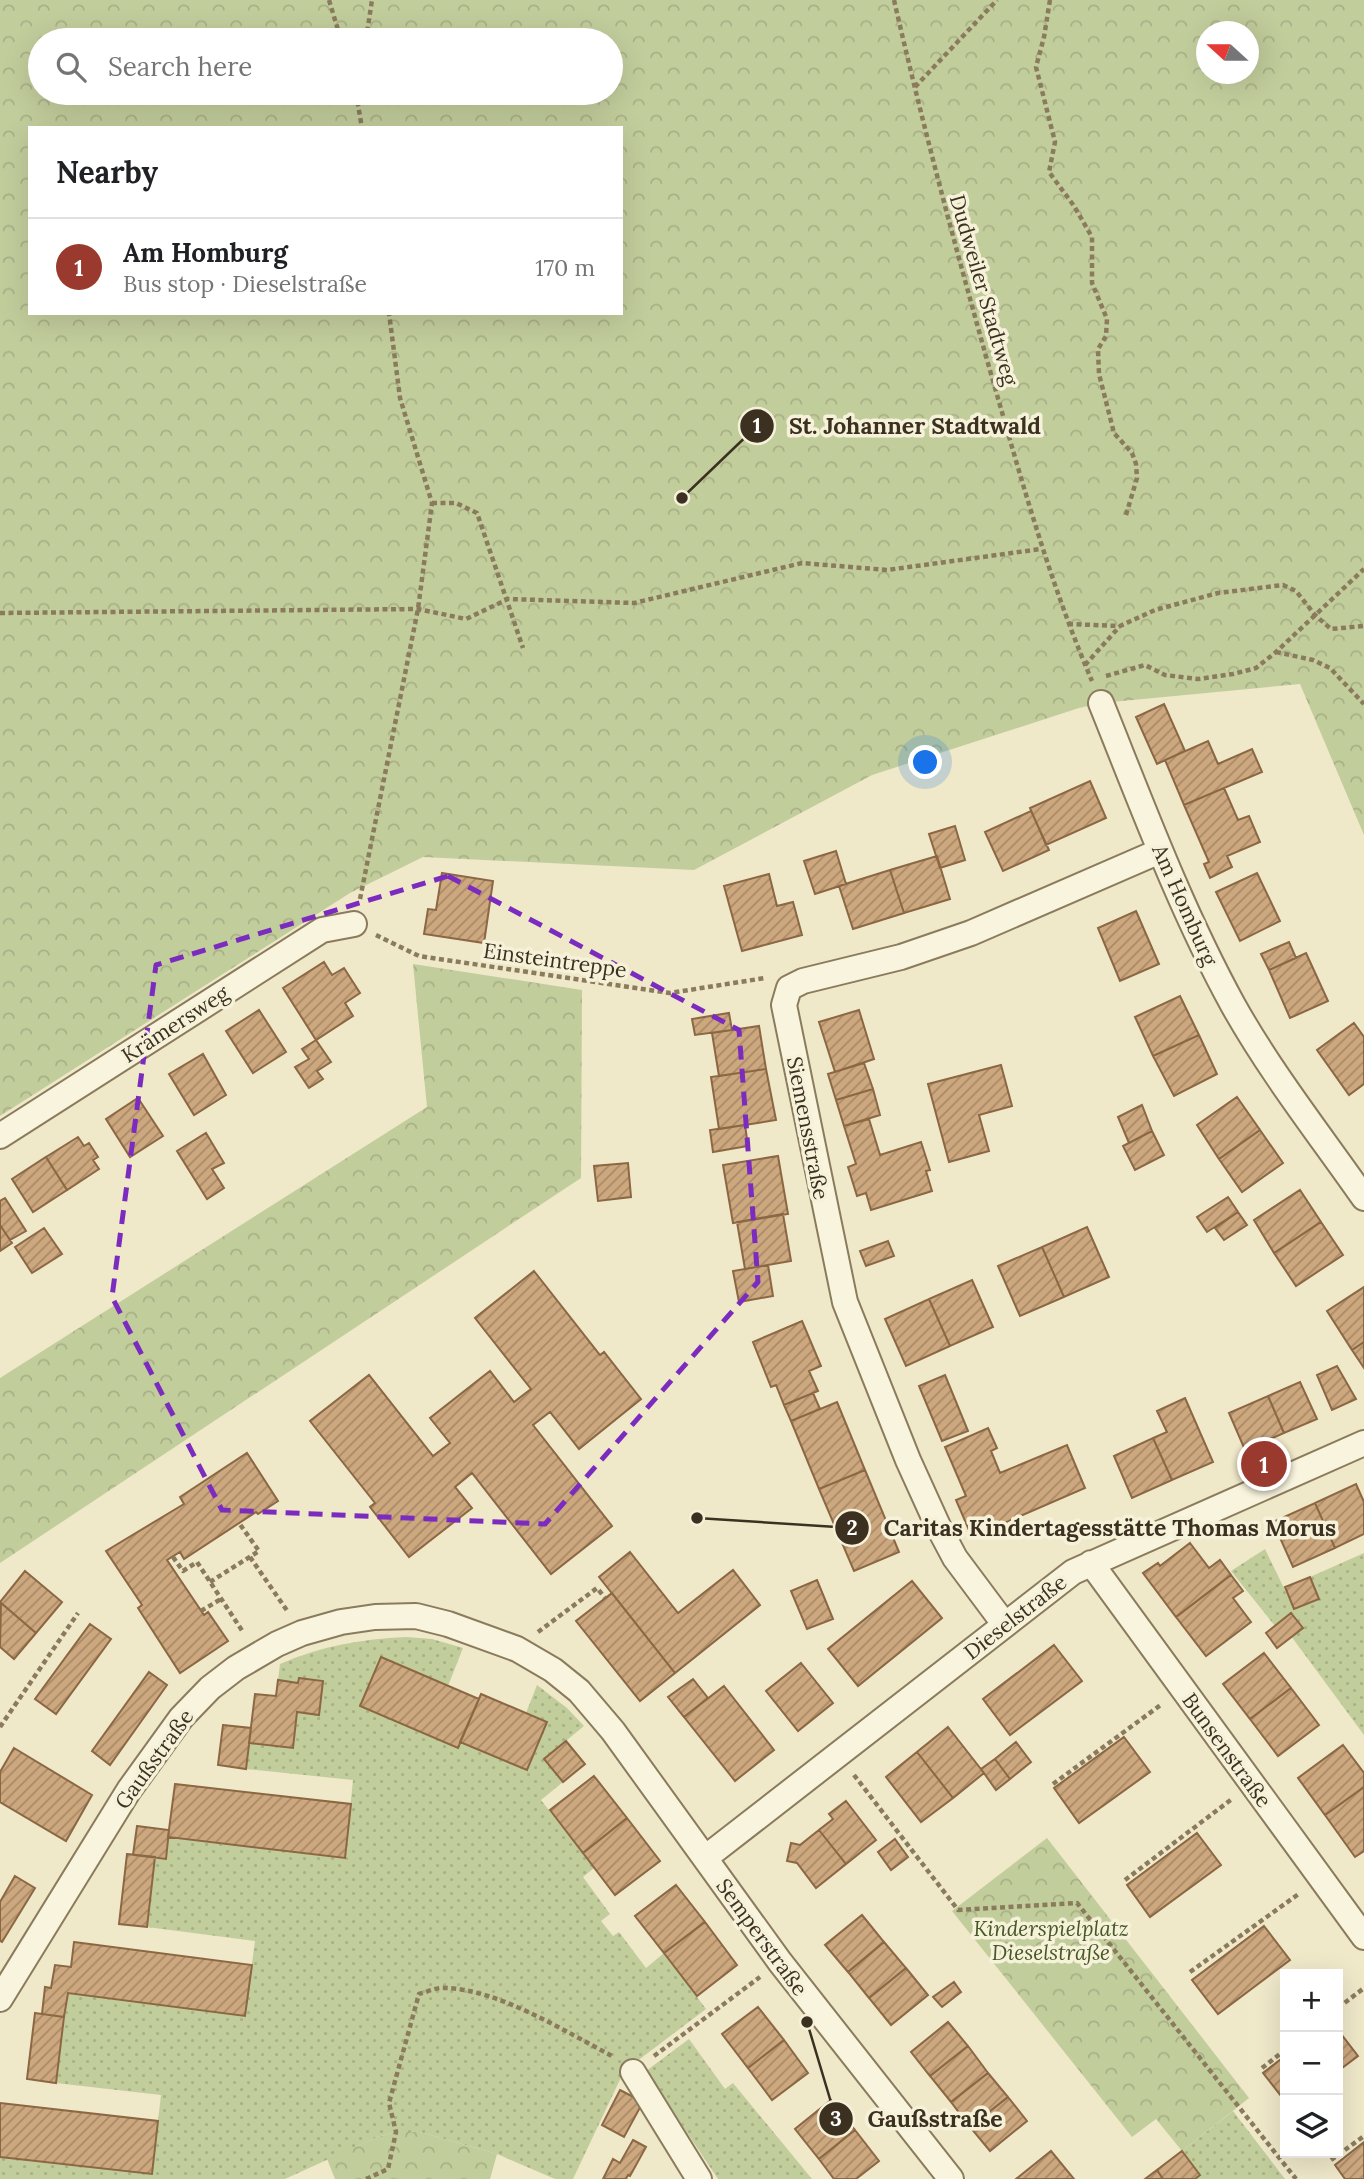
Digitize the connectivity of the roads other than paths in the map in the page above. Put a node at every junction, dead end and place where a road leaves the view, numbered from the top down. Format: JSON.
{"nodes":[{"id":1,"x":1101,"y":703,"type":"dead end"},
{"id":2,"x":1160,"y":851,"type":"junction"},
{"id":3,"x":354,"y":924,"type":"road end"},
{"id":4,"x":0,"y":1136,"type":"edge"},
{"id":5,"x":1364,"y":1198,"type":"edge"},
{"id":6,"x":1364,"y":1443,"type":"edge"},
{"id":7,"x":1091,"y":1563,"type":"junction"},
{"id":8,"x":1006,"y":1625,"type":"junction"},
{"id":9,"x":705,"y":1858,"type":"junction"},
{"id":10,"x":1364,"y":1937,"type":"edge"},
{"id":11,"x":0,"y":1999,"type":"edge"},
{"id":12,"x":632,"y":2072,"type":"road end"},
{"id":13,"x":699,"y":2179,"type":"edge"},
{"id":14,"x":951,"y":2179,"type":"edge"}],
"edges":[{"from":1,"to":2,"type":"street","name":"Am Homburg"},
{"from":2,"to":5,"type":"street","name":"Am Homburg"},
{"from":2,"to":8,"type":"street","name":"Siemensstraße"},
{"from":3,"to":4,"type":"street","name":"Krämersweg"},
{"from":6,"to":7,"type":"street","name":"Dieselstraße"},
{"from":7,"to":8,"type":"street","name":"Dieselstraße"},
{"from":7,"to":10,"type":"street","name":"Bunsenstraße"},
{"from":8,"to":9,"type":"street","name":"Dieselstraße"},
{"from":9,"to":11,"type":"street","name":"Gaußstraße"},
{"from":9,"to":14,"type":"street","name":"Semperstraße"},
{"from":12,"to":13,"type":"street"}]}
